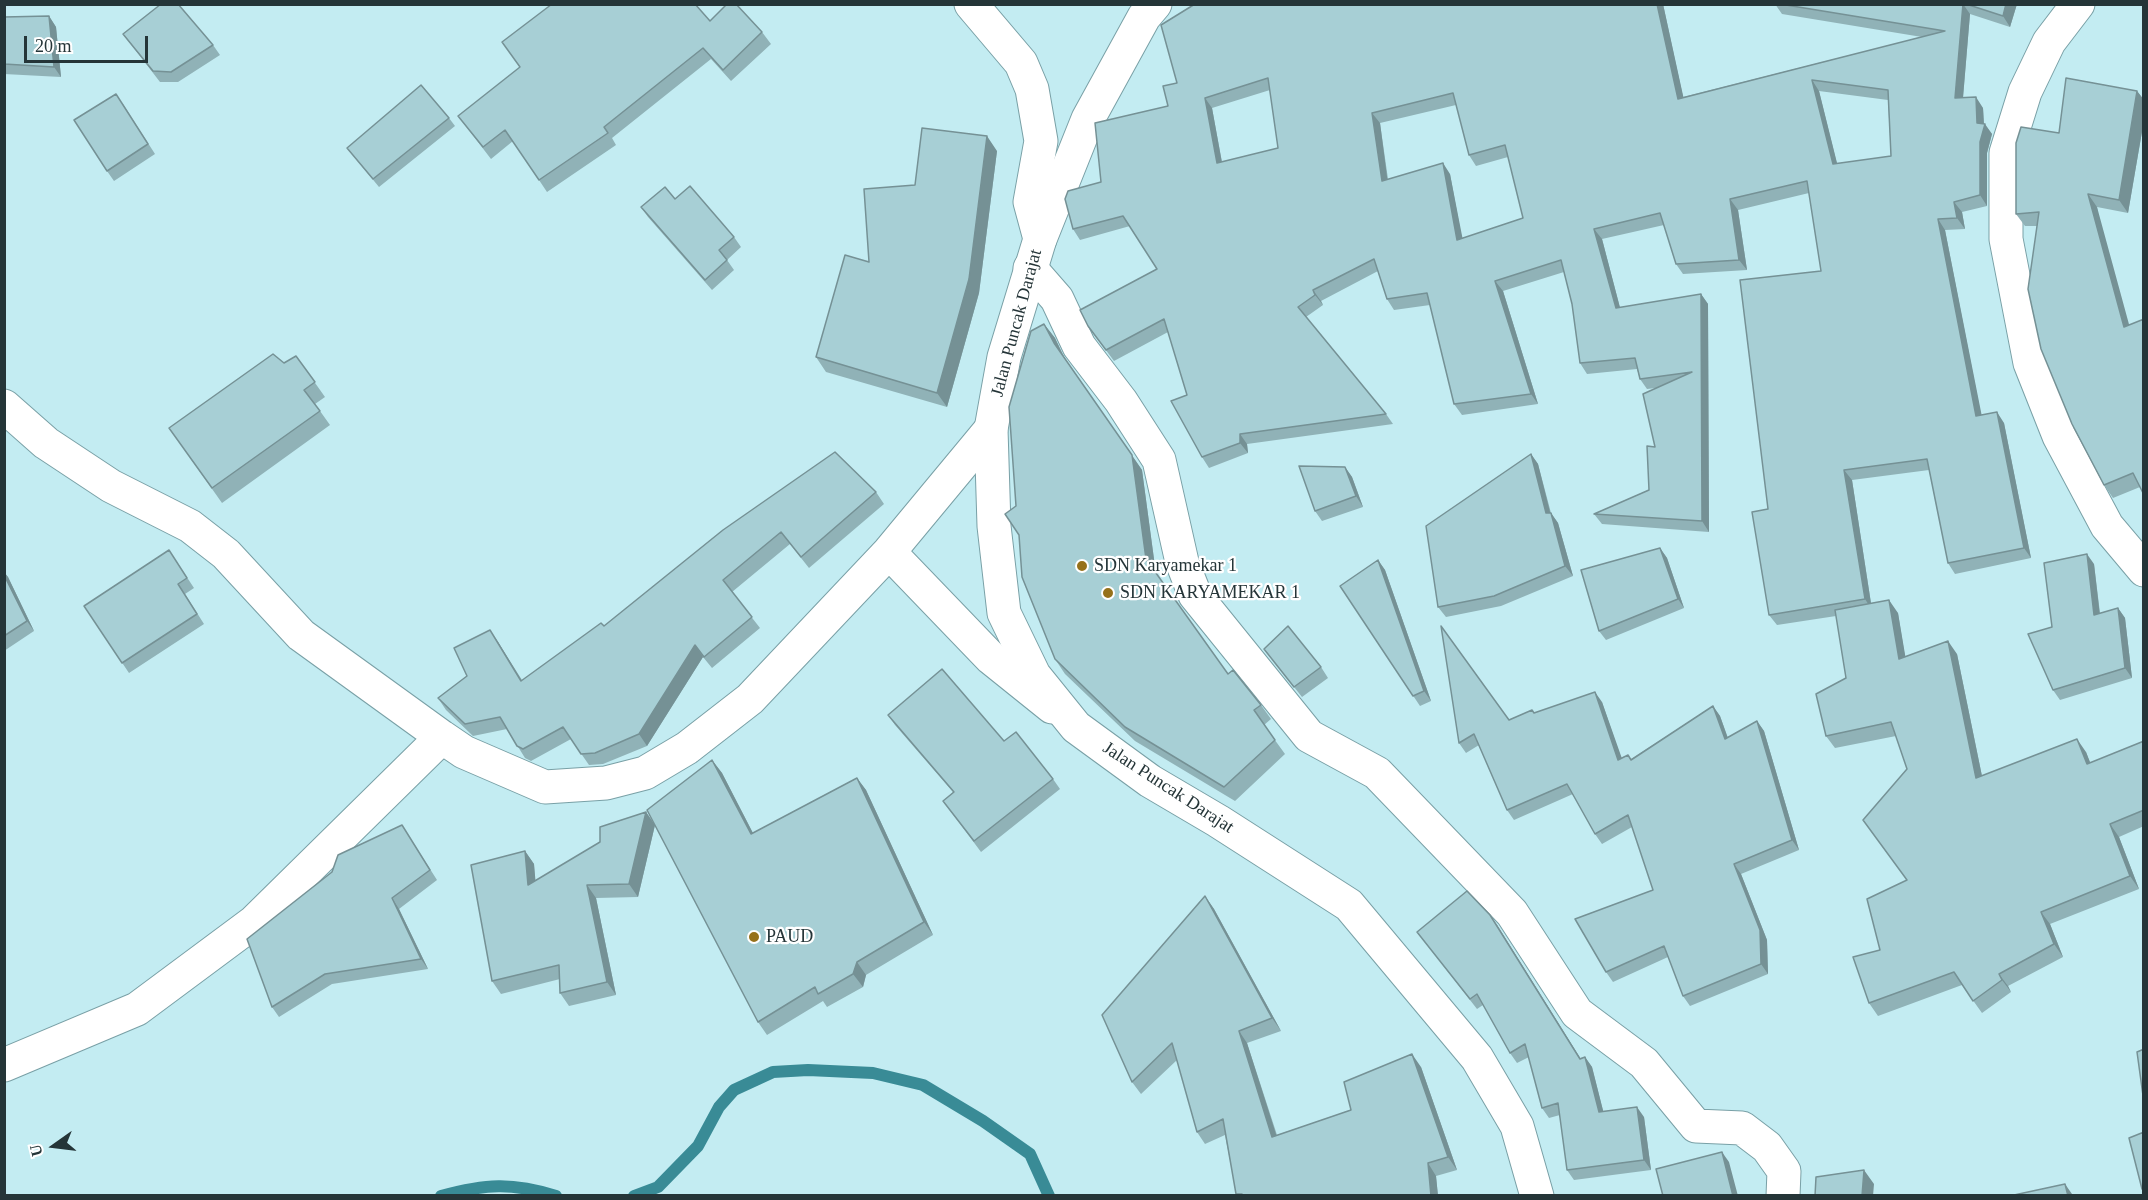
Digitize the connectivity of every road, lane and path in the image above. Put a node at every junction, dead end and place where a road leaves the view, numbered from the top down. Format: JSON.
{"nodes":[{"id":1,"x":971,"y":4,"type":"edge"},
{"id":2,"x":1155,"y":4,"type":"edge"},
{"id":3,"x":2078,"y":4,"type":"edge"},
{"id":4,"x":1035,"y":253,"type":"junction"},
{"id":5,"x":4,"y":406,"type":"edge"},
{"id":6,"x":991,"y":429,"type":"junction"},
{"id":7,"x":889,"y":552,"type":"junction"},
{"id":8,"x":2144,"y":570,"type":"edge"},
{"id":9,"x":1076,"y":727,"type":"junction"},
{"id":10,"x":442,"y":737,"type":"junction"},
{"id":11,"x":4,"y":1065,"type":"edge"},
{"id":12,"x":1538,"y":1196,"type":"edge"},
{"id":13,"x":1783,"y":1196,"type":"edge"}],
"edges":[{"from":1,"to":4,"type":"street"},
{"from":2,"to":4,"type":"street","name":"Jalan Puncak Darajat"},
{"from":3,"to":8,"type":"street"},
{"from":4,"to":6,"type":"street","name":"Jalan Puncak Darajat"},
{"from":4,"to":13,"type":"street"},
{"from":5,"to":10,"type":"street"},
{"from":6,"to":7,"type":"street"},
{"from":6,"to":9,"type":"street","name":"Jalan Puncak Darajat"},
{"from":7,"to":9,"type":"street"},
{"from":7,"to":10,"type":"street"},
{"from":9,"to":12,"type":"street","name":"Jalan Puncak Darajat"},
{"from":10,"to":11,"type":"street"}]}
